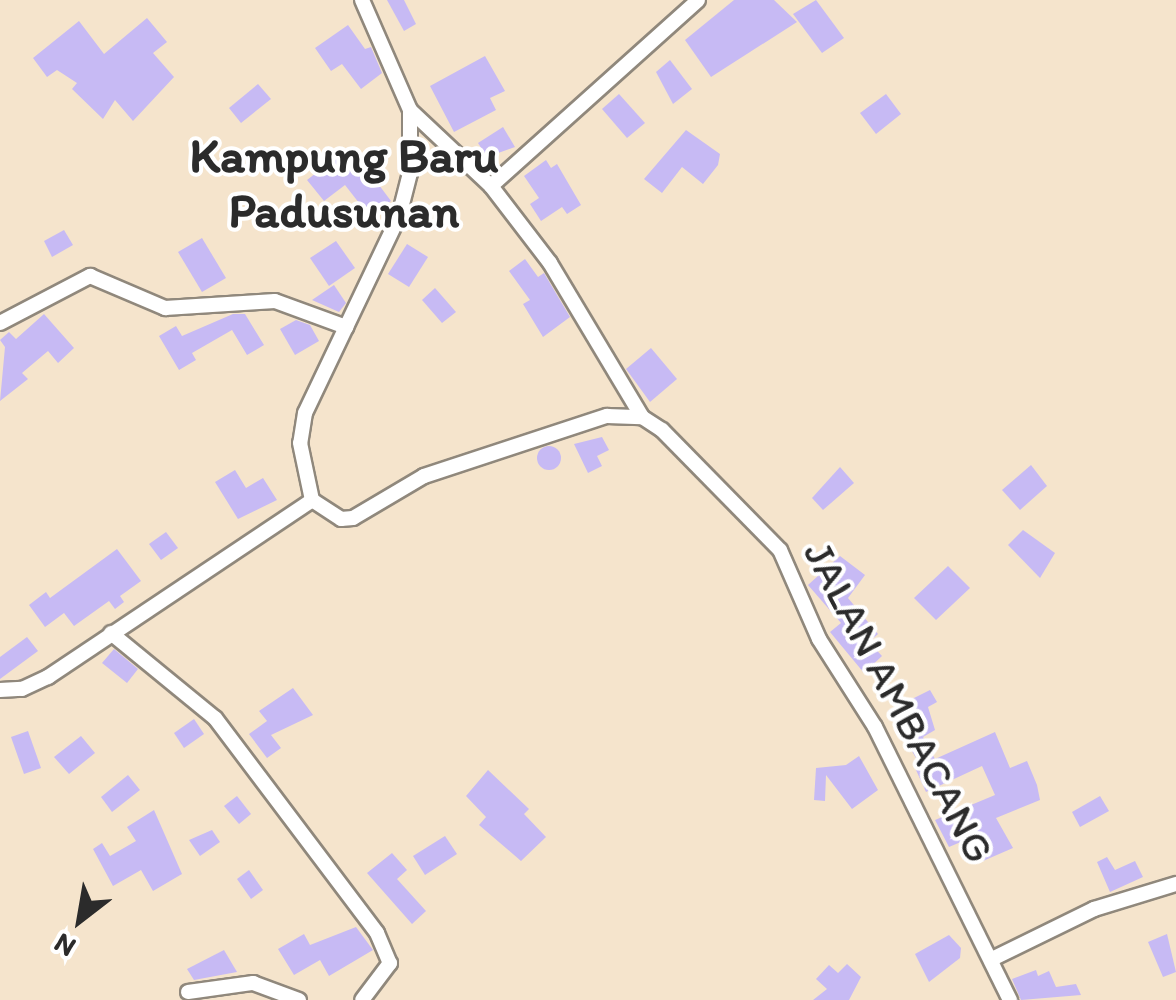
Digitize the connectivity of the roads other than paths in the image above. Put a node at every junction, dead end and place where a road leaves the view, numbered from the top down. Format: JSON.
{"nodes":[{"id":1,"x":362,"y":0,"type":"edge"},
{"id":2,"x":698,"y":0,"type":"edge"},
{"id":3,"x":410,"y":110,"type":"junction"},
{"id":4,"x":492,"y":186,"type":"junction"},
{"id":5,"x":0,"y":323,"type":"edge"},
{"id":6,"x":346,"y":328,"type":"junction"},
{"id":7,"x":642,"y":416,"type":"junction"},
{"id":8,"x":312,"y":500,"type":"junction"},
{"id":9,"x":111,"y":633,"type":"junction"},
{"id":10,"x":0,"y":690,"type":"edge"},
{"id":11,"x":1176,"y":884,"type":"edge"},
{"id":12,"x":992,"y":958,"type":"junction"},
{"id":13,"x":188,"y":992,"type":"dead end"},
{"id":14,"x":299,"y":1000,"type":"edge"},
{"id":15,"x":362,"y":1000,"type":"edge"},
{"id":16,"x":1010,"y":1000,"type":"edge"}],
"edges":[{"from":1,"to":3,"type":"street"},
{"from":2,"to":4,"type":"street"},
{"from":3,"to":4,"type":"street","name":"JALAN AMBACANG"},
{"from":3,"to":6,"type":"street"},
{"from":4,"to":7,"type":"street","name":"JALAN AMBACANG"},
{"from":5,"to":6,"type":"street"},
{"from":6,"to":8,"type":"street"},
{"from":7,"to":8,"type":"street"},
{"from":7,"to":12,"type":"street","name":"JALAN AMBACANG"},
{"from":8,"to":9,"type":"street"},
{"from":9,"to":10,"type":"street"},
{"from":9,"to":15,"type":"street"},
{"from":11,"to":12,"type":"street"},
{"from":12,"to":16,"type":"street","name":"JALAN AMBACANG"},
{"from":13,"to":14,"type":"street"}]}
